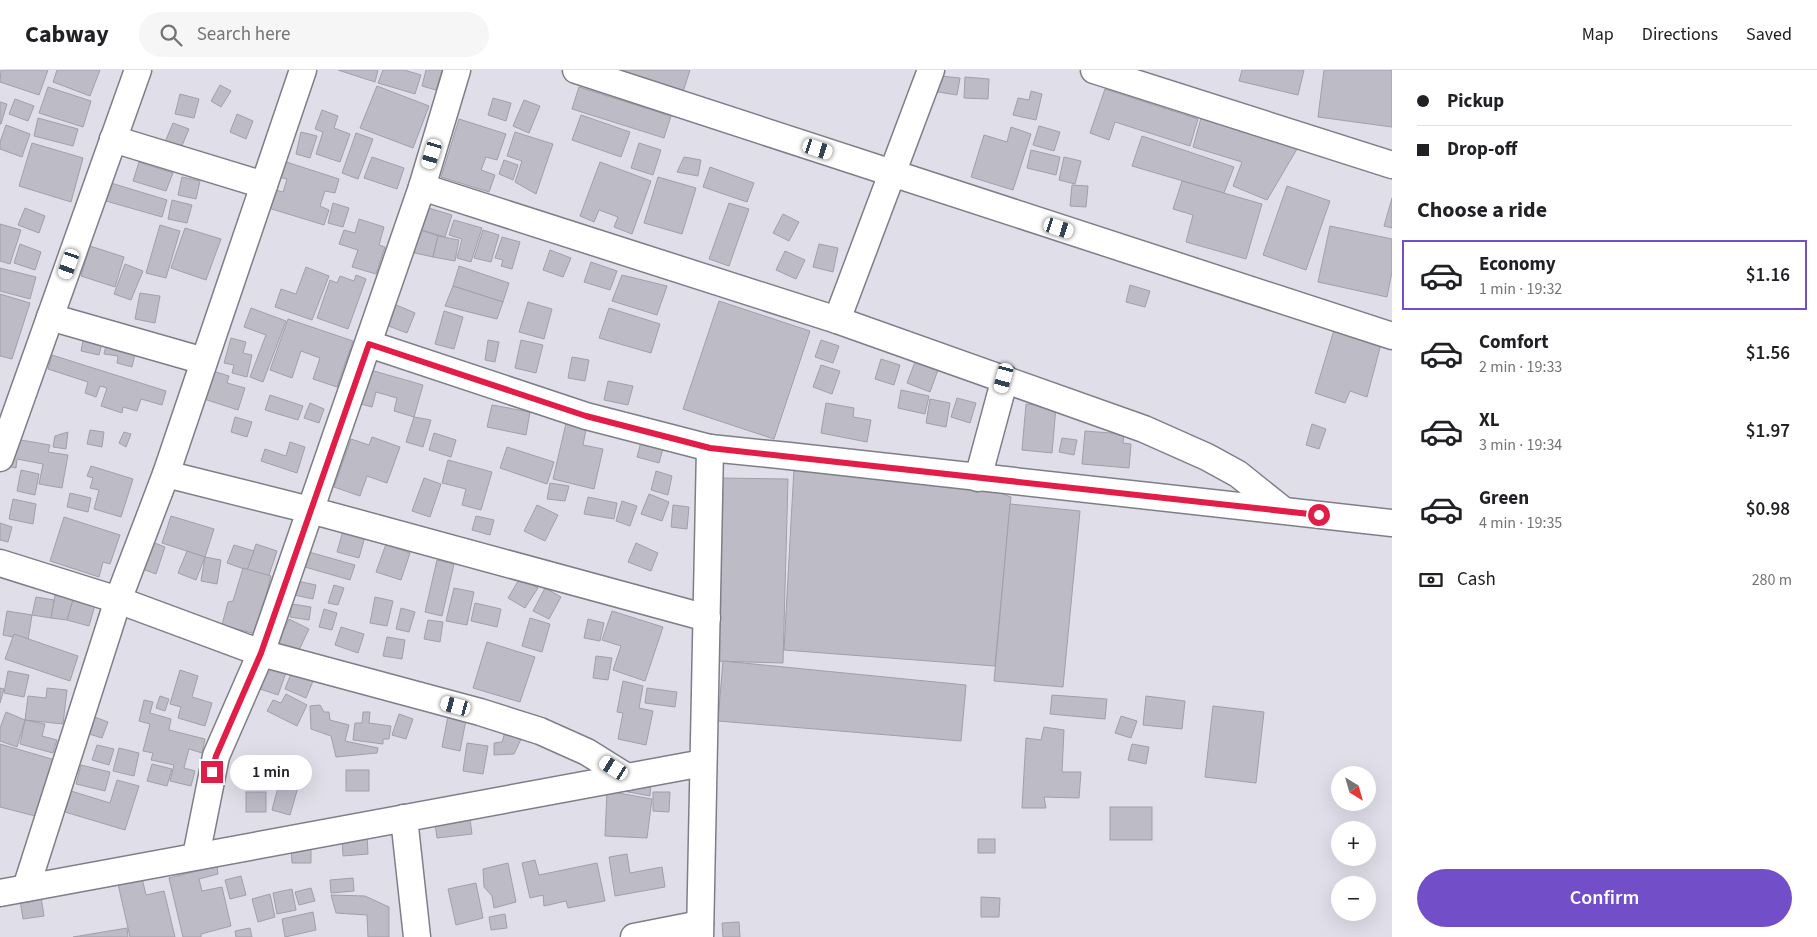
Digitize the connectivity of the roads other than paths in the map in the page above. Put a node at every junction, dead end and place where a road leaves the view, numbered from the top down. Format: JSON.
{"nodes":[{"id":1,"x":138,"y":70,"type":"edge"},
{"id":2,"x":303,"y":70,"type":"edge"},
{"id":3,"x":457,"y":70,"type":"edge"},
{"id":4,"x":576,"y":70,"type":"edge"},
{"id":5,"x":931,"y":70,"type":"edge"},
{"id":6,"x":1094,"y":70,"type":"edge"},
{"id":7,"x":113,"y":139,"type":"junction"},
{"id":8,"x":1392,"y":165,"type":"edge"},
{"id":9,"x":893,"y":173,"type":"junction"},
{"id":10,"x":264,"y":185,"type":"junction"},
{"id":11,"x":422,"y":187,"type":"junction"},
{"id":12,"x":50,"y":317,"type":"junction"},
{"id":13,"x":837,"y":320,"type":"junction"},
{"id":14,"x":1392,"y":336,"type":"edge"},
{"id":15,"x":369,"y":344,"type":"junction"},
{"id":16,"x":204,"y":361,"type":"junction"},
{"id":17,"x":1004,"y":378,"type":"junction"},
{"id":18,"x":710,"y":448,"type":"junction"},
{"id":19,"x":0,"y":458,"type":"edge"},
{"id":20,"x":166,"y":474,"type":"junction"},
{"id":21,"x":978,"y":478,"type":"junction"},
{"id":22,"x":310,"y":510,"type":"junction"},
{"id":23,"x":1283,"y":510,"type":"junction"},
{"id":24,"x":1392,"y":523,"type":"edge"},
{"id":25,"x":0,"y":563,"type":"edge"},
{"id":26,"x":118,"y":600,"type":"junction"},
{"id":27,"x":707,"y":618,"type":"junction"},
{"id":28,"x":261,"y":653,"type":"junction"},
{"id":29,"x":703,"y":763,"type":"junction"},
{"id":30,"x":627,"y":777,"type":"junction"},
{"id":31,"x":404,"y":818,"type":"junction"},
{"id":32,"x":196,"y":856,"type":"junction"},
{"id":33,"x":26,"y":888,"type":"junction"},
{"id":34,"x":0,"y":893,"type":"edge"},
{"id":35,"x":700,"y":931,"type":"edge"},
{"id":36,"x":417,"y":937,"type":"edge"},
{"id":37,"x":634,"y":937,"type":"edge"}],
"edges":[{"from":1,"to":7,"type":"street"},
{"from":2,"to":10,"type":"street"},
{"from":3,"to":11,"type":"street"},
{"from":4,"to":9,"type":"street"},
{"from":5,"to":9,"type":"street"},
{"from":6,"to":8,"type":"street"},
{"from":7,"to":10,"type":"street"},
{"from":7,"to":12,"type":"street"},
{"from":9,"to":13,"type":"street"},
{"from":9,"to":14,"type":"street"},
{"from":10,"to":16,"type":"street"},
{"from":11,"to":13,"type":"street"},
{"from":11,"to":15,"type":"street"},
{"from":12,"to":16,"type":"street"},
{"from":12,"to":19,"type":"street"},
{"from":13,"to":17,"type":"street"},
{"from":15,"to":18,"type":"street"},
{"from":15,"to":22,"type":"street"},
{"from":16,"to":20,"type":"street"},
{"from":17,"to":21,"type":"street"},
{"from":17,"to":23,"type":"street"},
{"from":18,"to":21,"type":"street"},
{"from":18,"to":27,"type":"street"},
{"from":20,"to":22,"type":"street"},
{"from":20,"to":26,"type":"street"},
{"from":21,"to":23,"type":"street"},
{"from":22,"to":27,"type":"street"},
{"from":22,"to":28,"type":"street"},
{"from":23,"to":24,"type":"street"},
{"from":25,"to":26,"type":"street"},
{"from":26,"to":28,"type":"street"},
{"from":26,"to":33,"type":"street"},
{"from":27,"to":29,"type":"street"},
{"from":28,"to":30,"type":"street"},
{"from":28,"to":32,"type":"street"},
{"from":29,"to":30,"type":"street"},
{"from":29,"to":35,"type":"street"},
{"from":30,"to":31,"type":"street"},
{"from":31,"to":32,"type":"street"},
{"from":31,"to":36,"type":"street"},
{"from":32,"to":33,"type":"street"},
{"from":33,"to":34,"type":"street"},
{"from":35,"to":37,"type":"street"}]}
